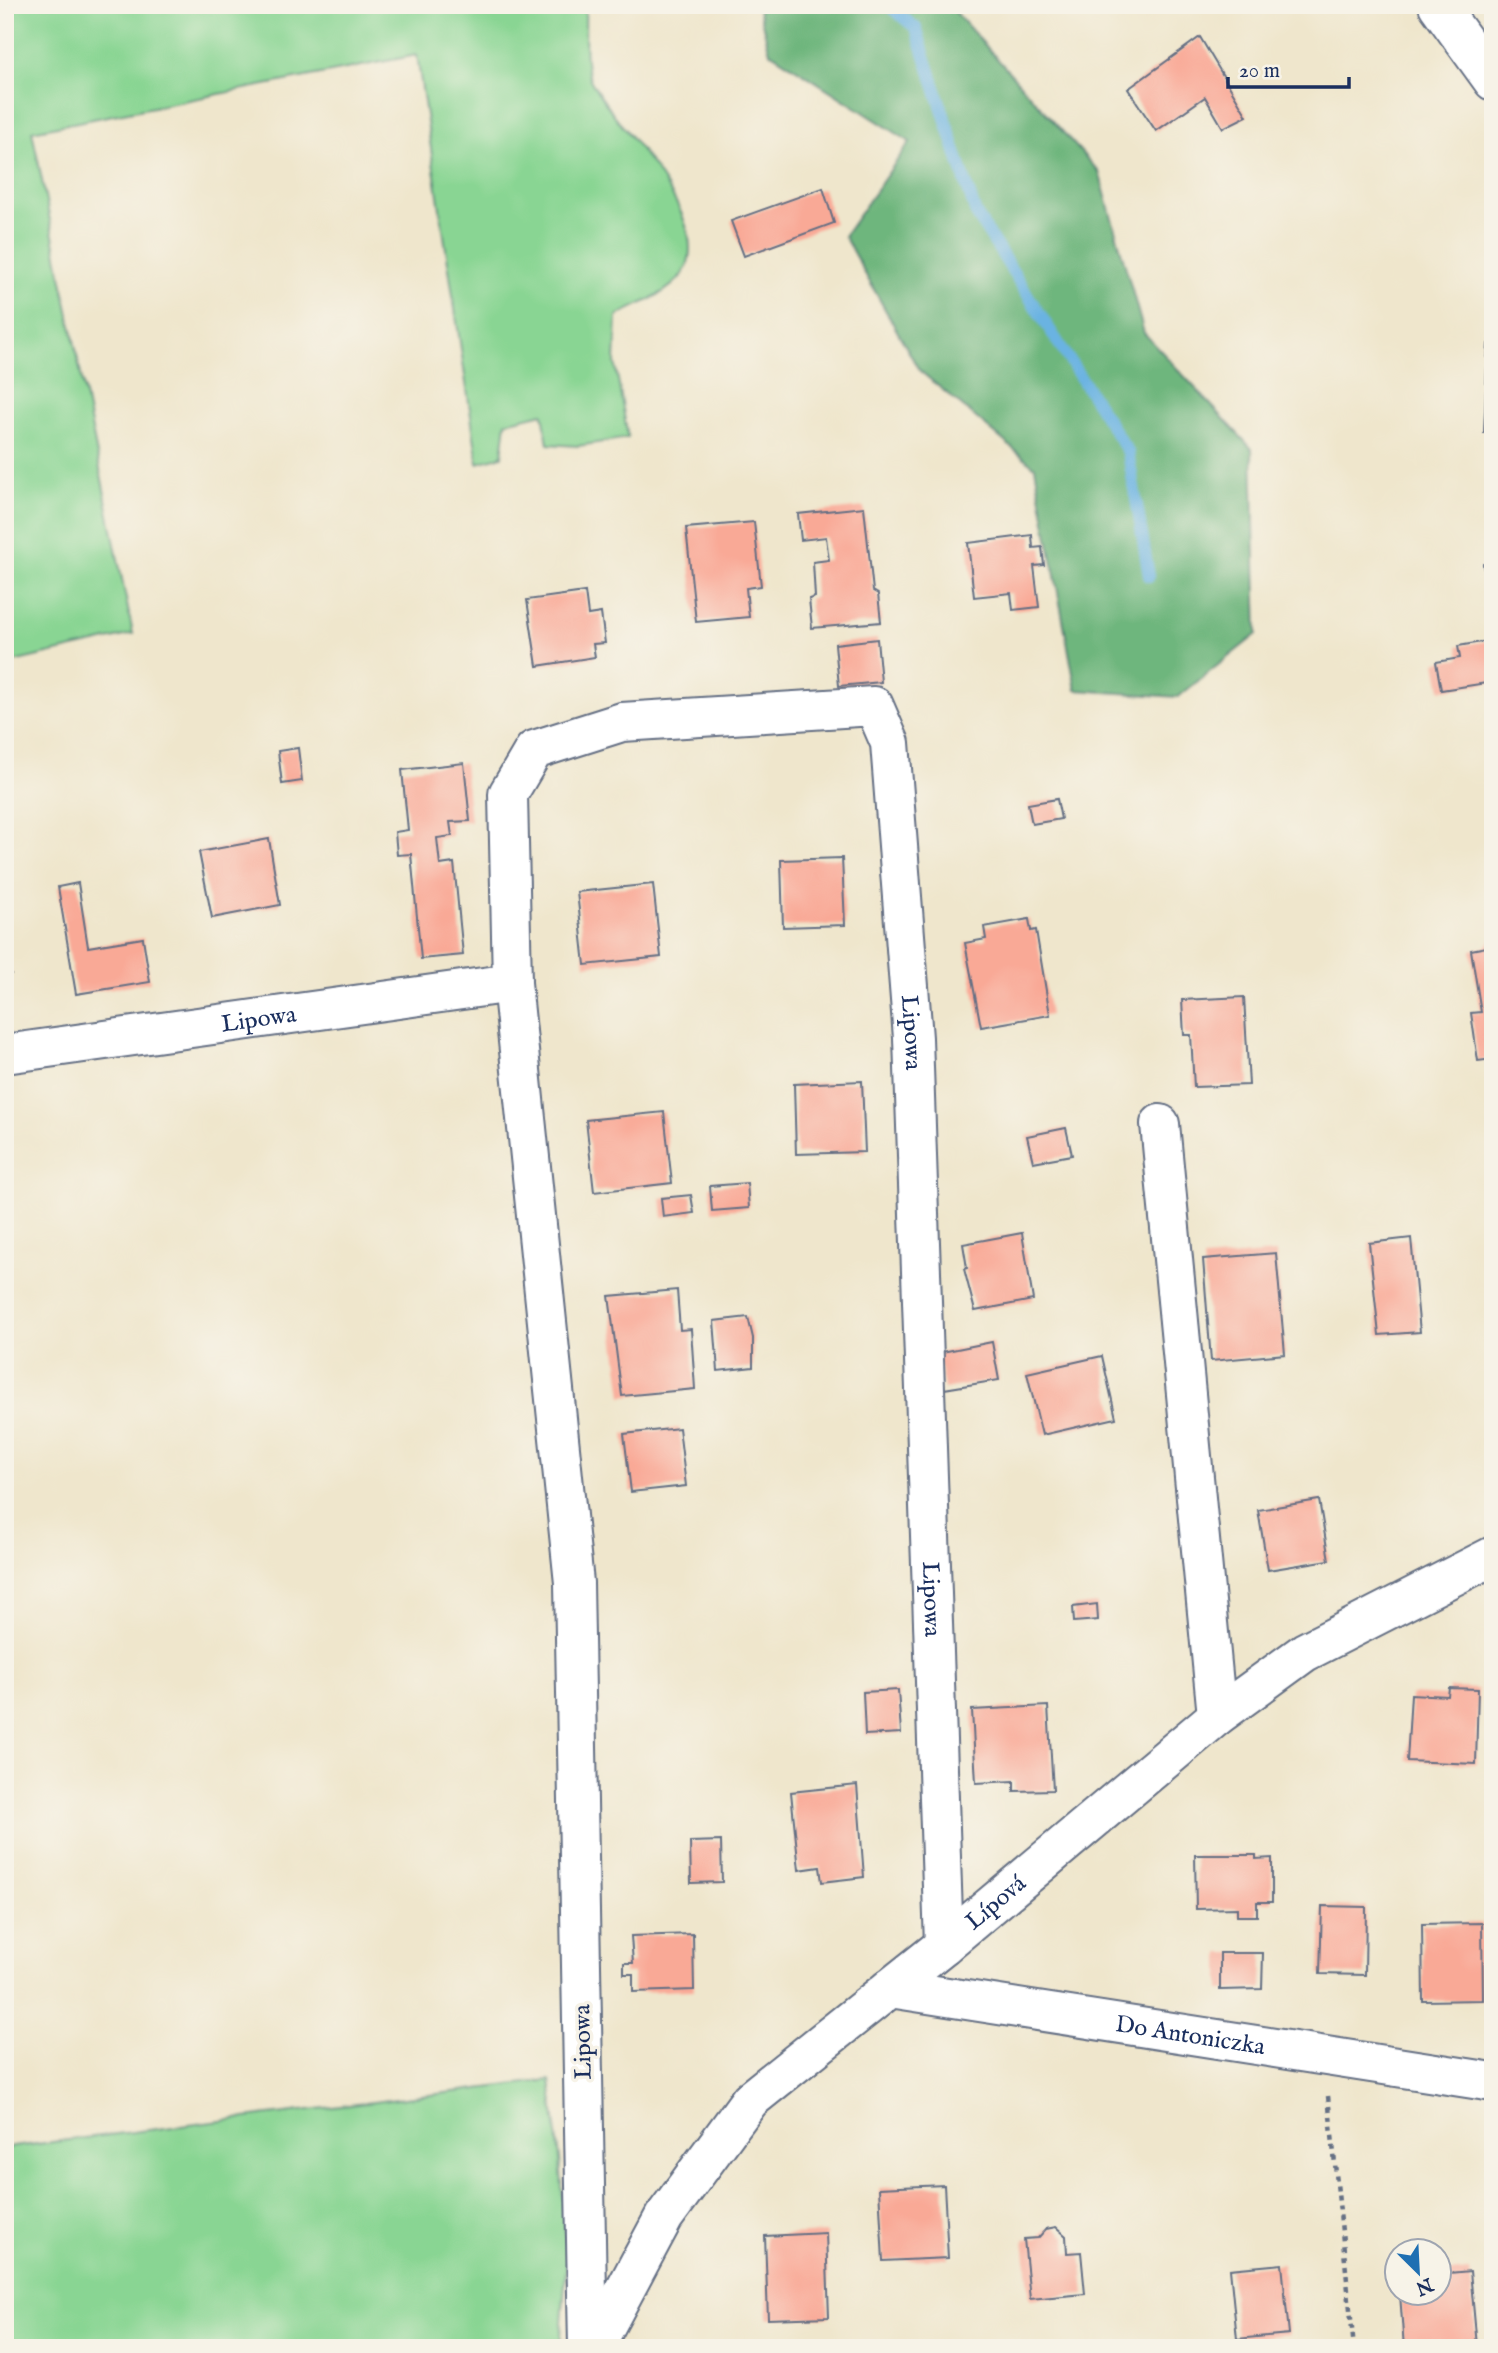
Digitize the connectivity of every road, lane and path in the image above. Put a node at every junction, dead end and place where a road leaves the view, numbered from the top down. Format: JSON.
{"nodes":[{"id":1,"x":1438,"y":5,"type":"edge"},
{"id":2,"x":1493,"y":81,"type":"edge"},
{"id":3,"x":512,"y":983,"type":"junction"},
{"id":4,"x":5,"y":1054,"type":"edge"},
{"id":5,"x":1160,"y":1124,"type":"dead end"},
{"id":6,"x":1493,"y":1556,"type":"edge"},
{"id":7,"x":1217,"y":1716,"type":"junction"},
{"id":8,"x":944,"y":1945,"type":"junction"},
{"id":9,"x":890,"y":1988,"type":"junction"},
{"id":10,"x":1324,"y":2057,"type":"junction"},
{"id":11,"x":1493,"y":2082,"type":"edge"},
{"id":12,"x":588,"y":2348,"type":"edge"},
{"id":13,"x":594,"y":2348,"type":"edge"},
{"id":14,"x":1354,"y":2348,"type":"edge"}],
"edges":[{"from":1,"to":2,"type":"street"},
{"from":3,"to":4,"type":"street","name":"Lipowa"},
{"from":3,"to":8,"type":"street","name":"Lipowa"},
{"from":3,"to":12,"type":"street","name":"Lipowa"},
{"from":5,"to":7,"type":"street"},
{"from":6,"to":7,"type":"street","name":"Lípová"},
{"from":7,"to":8,"type":"street","name":"Lípová"},
{"from":8,"to":9,"type":"street","name":"Lípová"},
{"from":9,"to":10,"type":"street","name":"Do Antoniczka"},
{"from":9,"to":13,"type":"street","name":"Lípová"},
{"from":10,"to":11,"type":"street","name":"Do Antoniczka"},
{"from":10,"to":14,"type":"path"}]}
